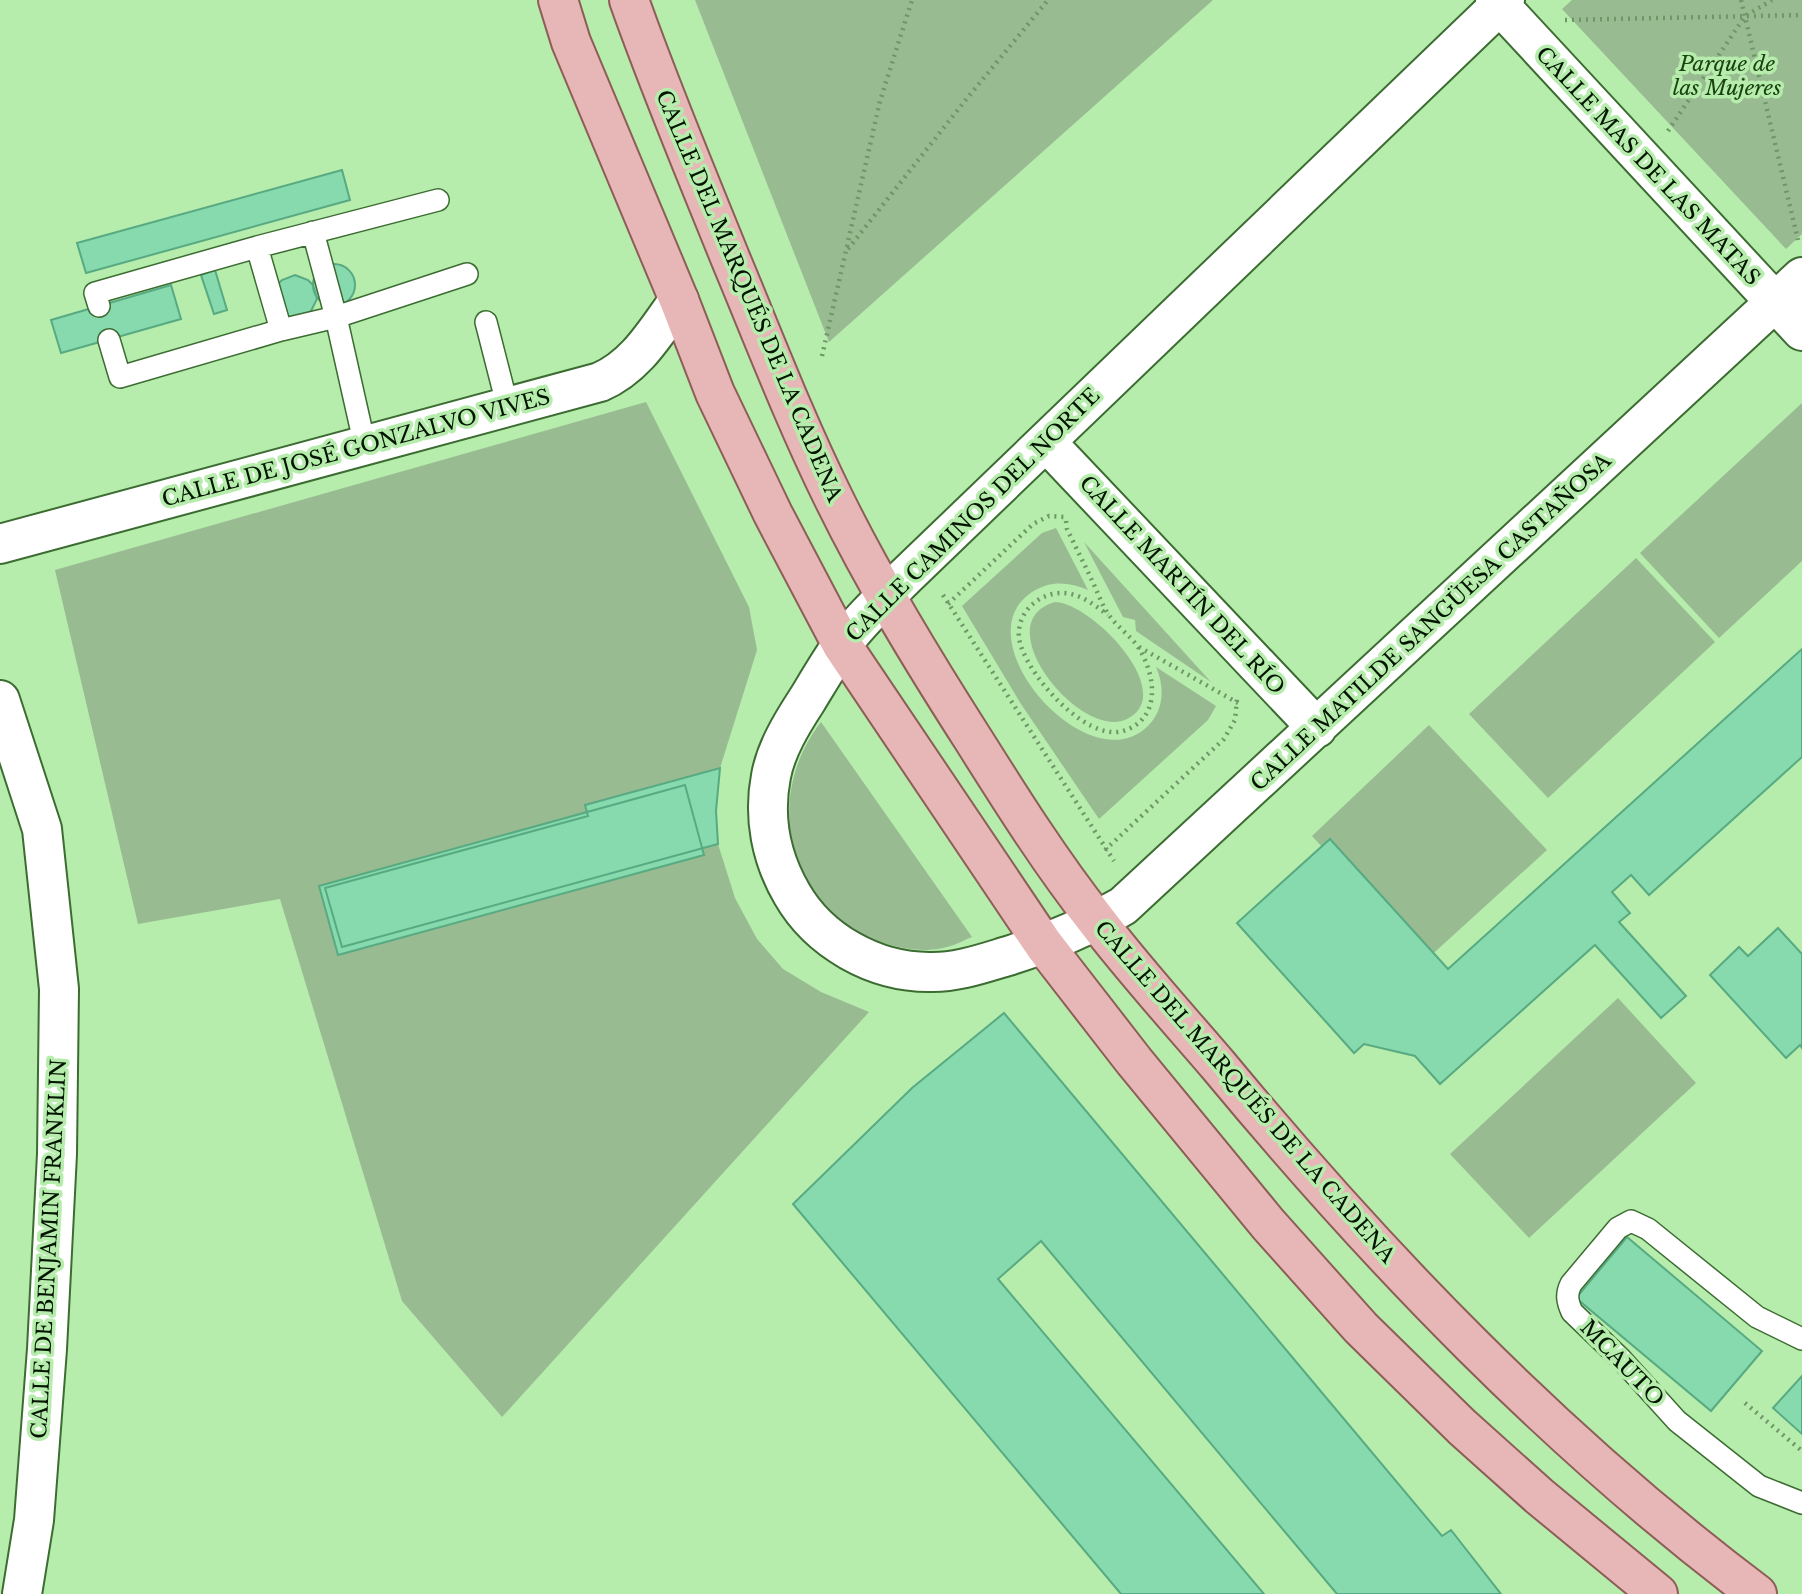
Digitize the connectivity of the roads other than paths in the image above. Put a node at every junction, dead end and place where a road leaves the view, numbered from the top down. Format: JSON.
{"nodes":[{"id":1,"x":558,"y":0,"type":"edge"},
{"id":2,"x":629,"y":0,"type":"edge"},
{"id":3,"x":1500,"y":2,"type":"edge"},
{"id":4,"x":438,"y":200,"type":"dead end"},
{"id":5,"x":313,"y":232,"type":"junction"},
{"id":6,"x":257,"y":247,"type":"junction"},
{"id":7,"x":1800,"y":259,"type":"edge"},
{"id":8,"x":467,"y":274,"type":"dead end"},
{"id":9,"x":679,"y":300,"type":"junction"},
{"id":10,"x":1775,"y":303,"type":"junction"},
{"id":11,"x":99,"y":306,"type":"dead end"},
{"id":12,"x":336,"y":317,"type":"junction"},
{"id":13,"x":486,"y":322,"type":"dead end"},
{"id":14,"x":281,"y":330,"type":"junction"},
{"id":15,"x":1802,"y":331,"type":"edge"},
{"id":16,"x":109,"y":340,"type":"dead end"},
{"id":17,"x":509,"y":408,"type":"junction"},
{"id":18,"x":1046,"y":442,"type":"junction"},
{"id":19,"x":365,"y":446,"type":"junction"},
{"id":20,"x":0,"y":544,"type":"edge"},
{"id":21,"x":887,"y":596,"type":"junction"},
{"id":22,"x":842,"y":645,"type":"junction"},
{"id":23,"x":0,"y":700,"type":"edge"},
{"id":24,"x":1317,"y":728,"type":"junction"},
{"id":25,"x":1097,"y":922,"type":"junction"},
{"id":26,"x":1044,"y":945,"type":"junction"},
{"id":27,"x":1802,"y":1339,"type":"edge"},
{"id":28,"x":1802,"y":1503,"type":"edge"},
{"id":29,"x":22,"y":1594,"type":"edge"},
{"id":30,"x":1658,"y":1594,"type":"edge"},
{"id":31,"x":1757,"y":1594,"type":"edge"}],
"edges":[{"from":1,"to":9,"type":"main road"},
{"from":2,"to":21,"type":"main road","name":"CALLE DEL MARQUÉS DE LA CADENA"},
{"from":3,"to":10,"type":"street","name":"CALLE MAS DE LAS MATAS"},
{"from":3,"to":18,"type":"street","name":"CALLE CAMINOS DEL NORTE"},
{"from":4,"to":5,"type":"lane"},
{"from":5,"to":6,"type":"lane"},
{"from":5,"to":12,"type":"lane"},
{"from":6,"to":11,"type":"lane"},
{"from":6,"to":14,"type":"lane"},
{"from":7,"to":10,"type":"street","name":"CALLE MATILDE SANGÜESA CASTAÑOSA"},
{"from":8,"to":12,"type":"lane"},
{"from":9,"to":17,"type":"street","name":"CALLE DE JOSÉ GONZALVO VIVES"},
{"from":9,"to":22,"type":"main road"},
{"from":10,"to":15,"type":"street","name":"CALLE MAS DE LAS MATAS"},
{"from":10,"to":24,"type":"street","name":"CALLE MATILDE SANGÜESA CASTAÑOSA"},
{"from":12,"to":14,"type":"lane"},
{"from":12,"to":19,"type":"lane"},
{"from":13,"to":17,"type":"lane"},
{"from":14,"to":16,"type":"lane"},
{"from":17,"to":19,"type":"street","name":"CALLE DE JOSÉ GONZALVO VIVES"},
{"from":18,"to":21,"type":"street","name":"CALLE CAMINOS DEL NORTE"},
{"from":18,"to":24,"type":"street","name":"CALLE MARTÍN DEL RÍO"},
{"from":19,"to":20,"type":"street","name":"CALLE DE JOSÉ GONZALVO VIVES"},
{"from":21,"to":22,"type":"street","name":"CALLE CAMINOS DEL NORTE"},
{"from":21,"to":25,"type":"main road","name":"CALLE DEL MARQUÉS DE LA CADENA"},
{"from":22,"to":26,"type":"main road"},
{"from":22,"to":26,"type":"street","name":"CALLE CAMINOS DEL NORTE"},
{"from":23,"to":29,"type":"street","name":"CALLE DE BENJAMIN FRANKLIN"},
{"from":24,"to":25,"type":"street","name":"CALLE MATILDE SANGÜESA CASTAÑOSA"},
{"from":25,"to":26,"type":"street","name":"CALLE MATILDE SANGÜESA CASTAÑOSA"},
{"from":25,"to":31,"type":"main road","name":"CALLE DEL MARQUÉS DE LA CADENA"},
{"from":26,"to":30,"type":"main road"},
{"from":27,"to":28,"type":"lane","name":"MCAUTO"}]}
